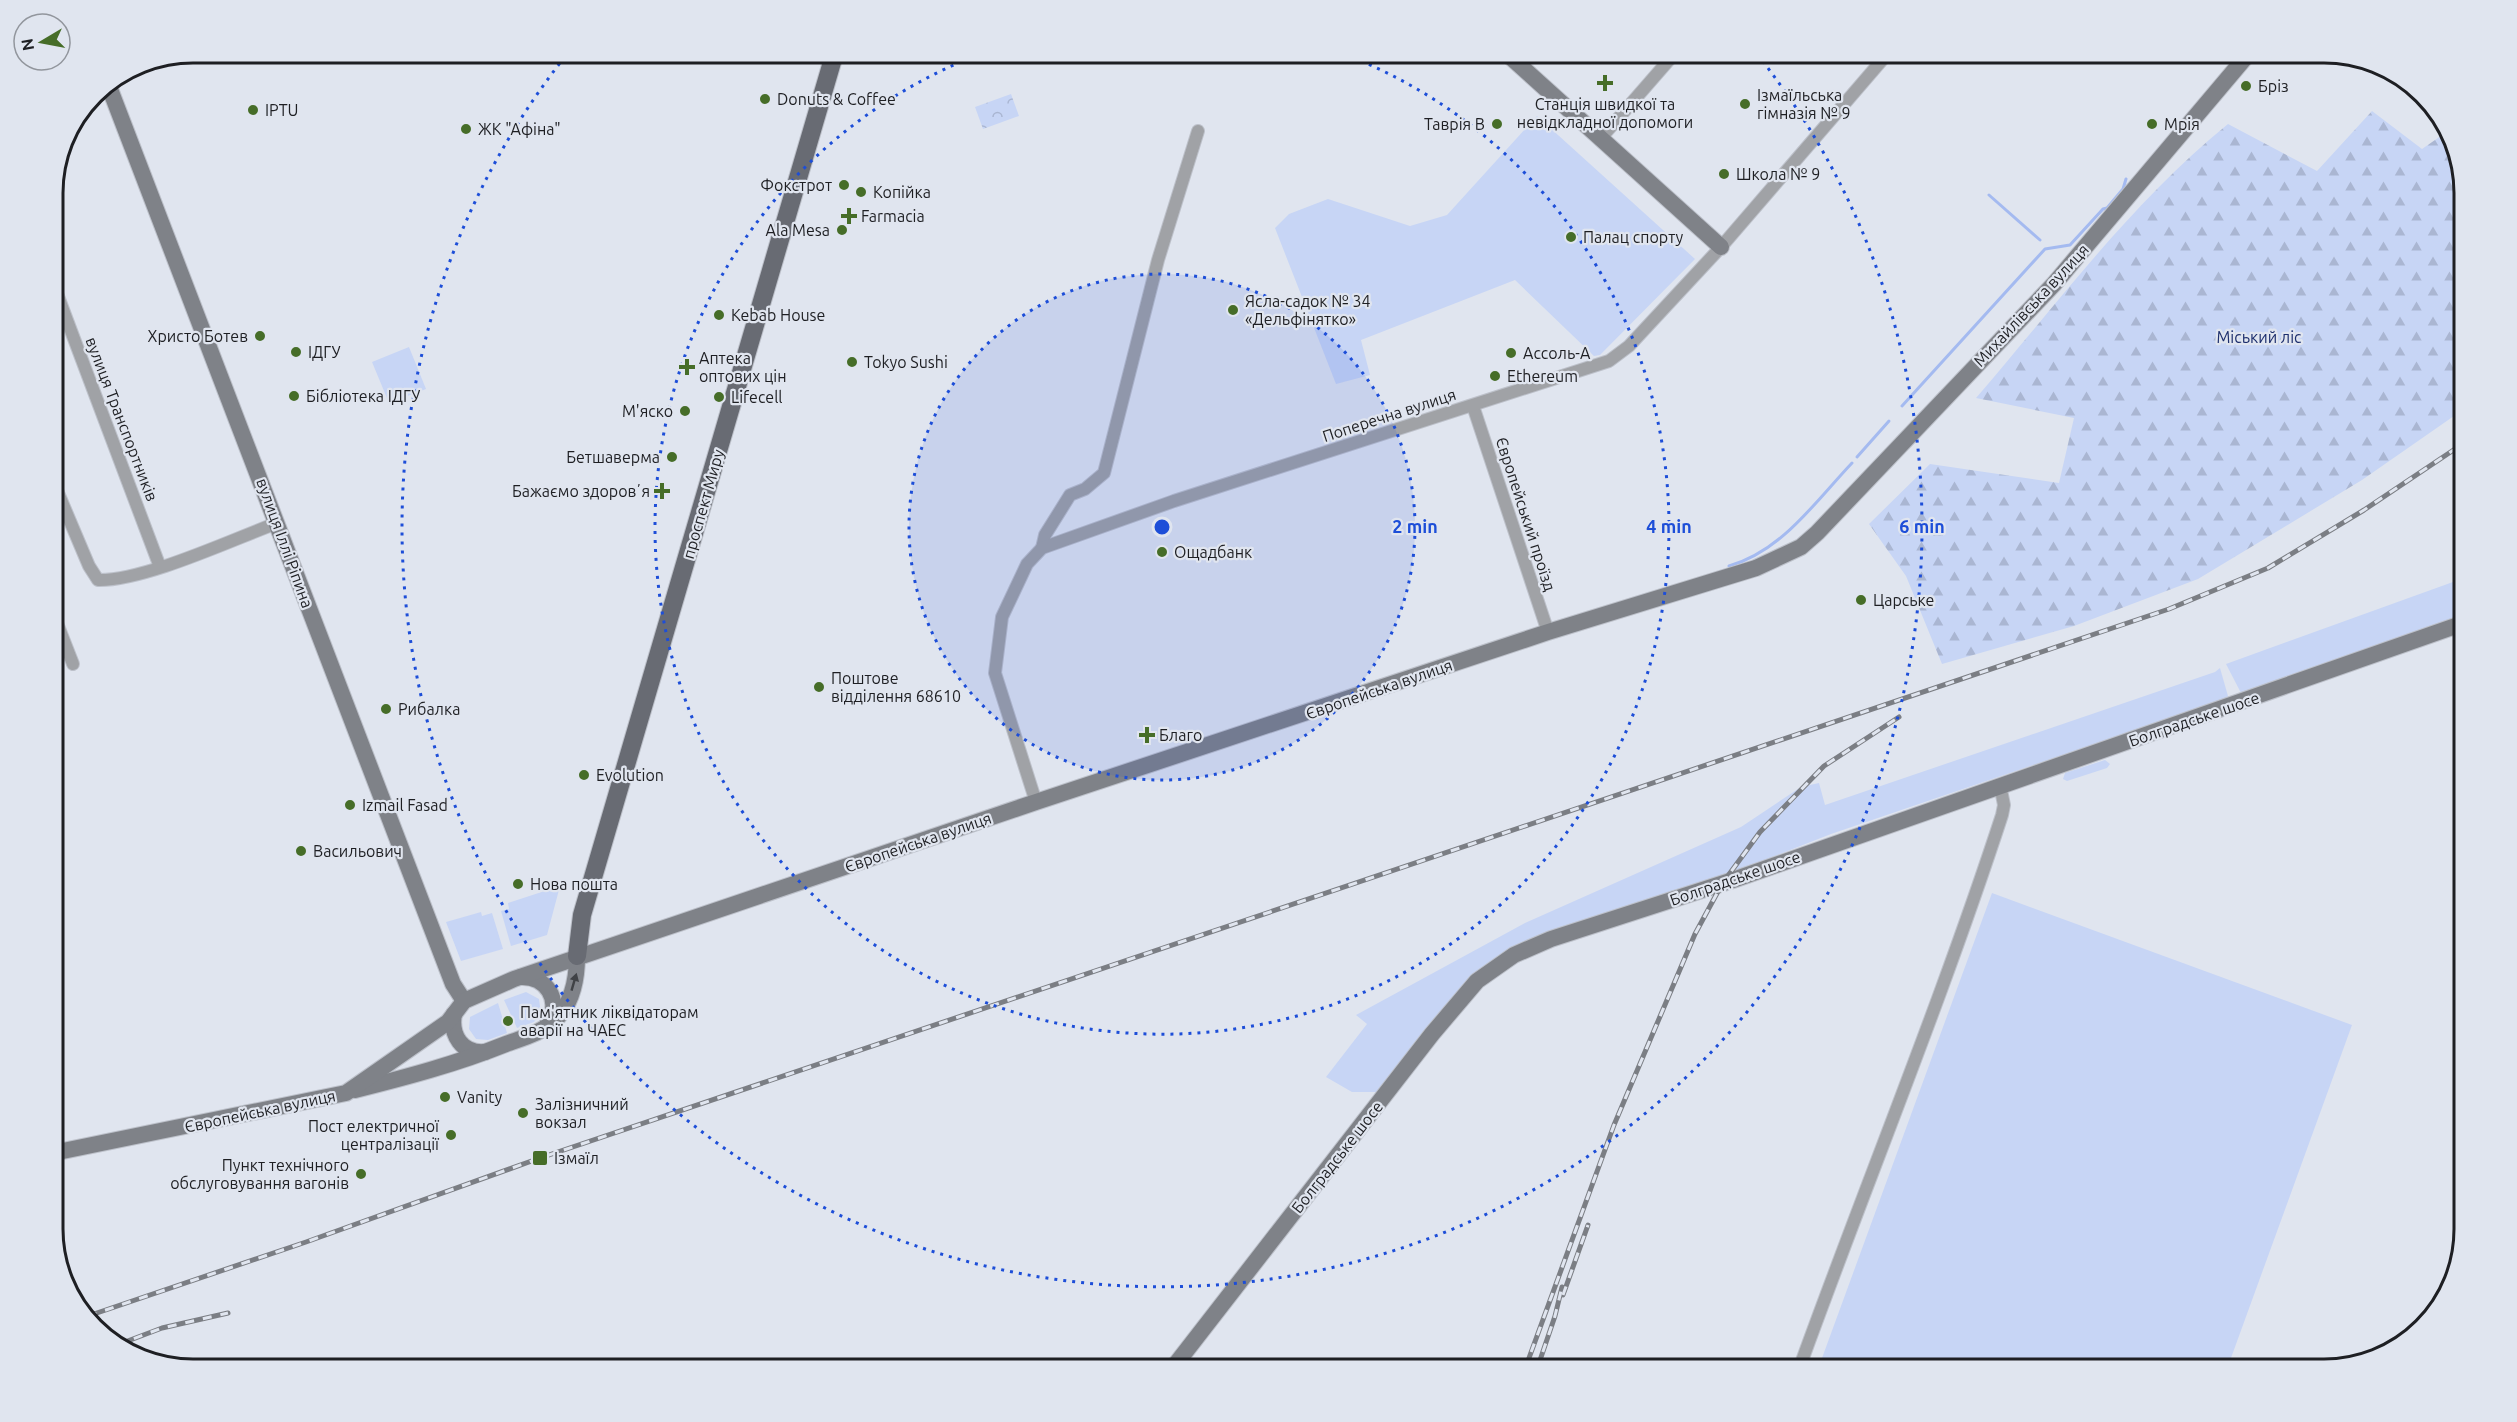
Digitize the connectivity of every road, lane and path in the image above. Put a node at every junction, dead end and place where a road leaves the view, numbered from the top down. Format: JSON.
{"nodes":[{"id":1,"x":832,"y":63,"type":"edge"},
{"id":2,"x":1517,"y":63,"type":"edge"},
{"id":3,"x":1666,"y":63,"type":"edge"},
{"id":4,"x":1879,"y":63,"type":"edge"},
{"id":5,"x":2241,"y":63,"type":"edge"},
{"id":6,"x":111,"y":92,"type":"edge"},
{"id":7,"x":1198,"y":131,"type":"dead end"},
{"id":8,"x":1601,"y":138,"type":"junction"},
{"id":9,"x":1721,"y":247,"type":"junction"},
{"id":10,"x":63,"y":310,"type":"edge"},
{"id":11,"x":1473,"y":406,"type":"junction"},
{"id":12,"x":63,"y":515,"type":"edge"},
{"id":13,"x":277,"y":523,"type":"junction"},
{"id":14,"x":1801,"y":547,"type":"joint"},
{"id":15,"x":1042,"y":548,"type":"junction"},
{"id":16,"x":160,"y":567,"type":"junction"},
{"id":17,"x":2454,"y":626,"type":"edge"},
{"id":18,"x":1548,"y":632,"type":"junction"},
{"id":19,"x":63,"y":638,"type":"edge"},
{"id":20,"x":73,"y":664,"type":"dead end"},
{"id":21,"x":2000,"y":785,"type":"junction"},
{"id":22,"x":1036,"y":802,"type":"junction"},
{"id":23,"x":577,"y":956,"type":"junction"},
{"id":24,"x":514,"y":979,"type":"junction"},
{"id":25,"x":459,"y":1007,"type":"junction"},
{"id":26,"x":546,"y":1027,"type":"junction"},
{"id":27,"x":490,"y":1051,"type":"junction"},
{"id":28,"x":396,"y":1058,"type":"junction"},
{"id":29,"x":405,"y":1077,"type":"junction"},
{"id":30,"x":346,"y":1093,"type":"junction"},
{"id":31,"x":63,"y":1151,"type":"edge"},
{"id":32,"x":1181,"y":1359,"type":"edge"},
{"id":33,"x":1803,"y":1359,"type":"edge"}],
"edges":[{"from":1,"to":23,"type":"main road","name":"проспект Миру"},
{"from":2,"to":8,"type":"main road"},
{"from":3,"to":8,"type":"street"},
{"from":4,"to":9,"type":"street","name":"Поперечна вулиця"},
{"from":5,"to":14,"type":"main road","name":"Михайлівська вулиця"},
{"from":6,"to":13,"type":"main road","name":"вулиця Іллі Ріпина"},
{"from":7,"to":15,"type":"street"},
{"from":8,"to":9,"type":"main road"},
{"from":9,"to":11,"type":"street","name":"Поперечна вулиця"},
{"from":10,"to":16,"type":"street","name":"вулиця Транспортників"},
{"from":11,"to":15,"type":"street","name":"Поперечна вулиця"},
{"from":11,"to":18,"type":"street","name":"Європейський проїзд"},
{"from":12,"to":16,"type":"street"},
{"from":13,"to":16,"type":"street"},
{"from":13,"to":25,"type":"main road","name":"вулиця Іллі Ріпина"},
{"from":14,"to":18,"type":"main road","name":"Європейська вулиця"},
{"from":15,"to":22,"type":"street"},
{"from":17,"to":21,"type":"main road","name":"Болградське шосе"},
{"from":18,"to":22,"type":"main road","name":"Європейська вулиця"},
{"from":19,"to":20,"type":"street"},
{"from":21,"to":32,"type":"main road","name":"Болградське шосе"},
{"from":21,"to":33,"type":"street"},
{"from":22,"to":23,"type":"main road","name":"Європейська вулиця"},
{"from":23,"to":24,"type":"main road","name":"Європейська вулиця"},
{"from":26,"to":23,"type":"main road","one_way":true},
{"from":24,"to":25,"type":"main road","name":"Європейська вулиця"},
{"from":24,"to":26,"type":"main road"},
{"from":25,"to":27,"type":"main road","name":"вулиця Іллі Ріпина"},
{"from":25,"to":28,"type":"main road","name":"Європейська вулиця"},
{"from":26,"to":27,"type":"main road"},
{"from":27,"to":29,"type":"main road"},
{"from":28,"to":29,"type":"main road"},
{"from":28,"to":30,"type":"main road","name":"Європейська вулиця"},
{"from":29,"to":30,"type":"main road"},
{"from":30,"to":31,"type":"main road","name":"Європейська вулиця"}]}
